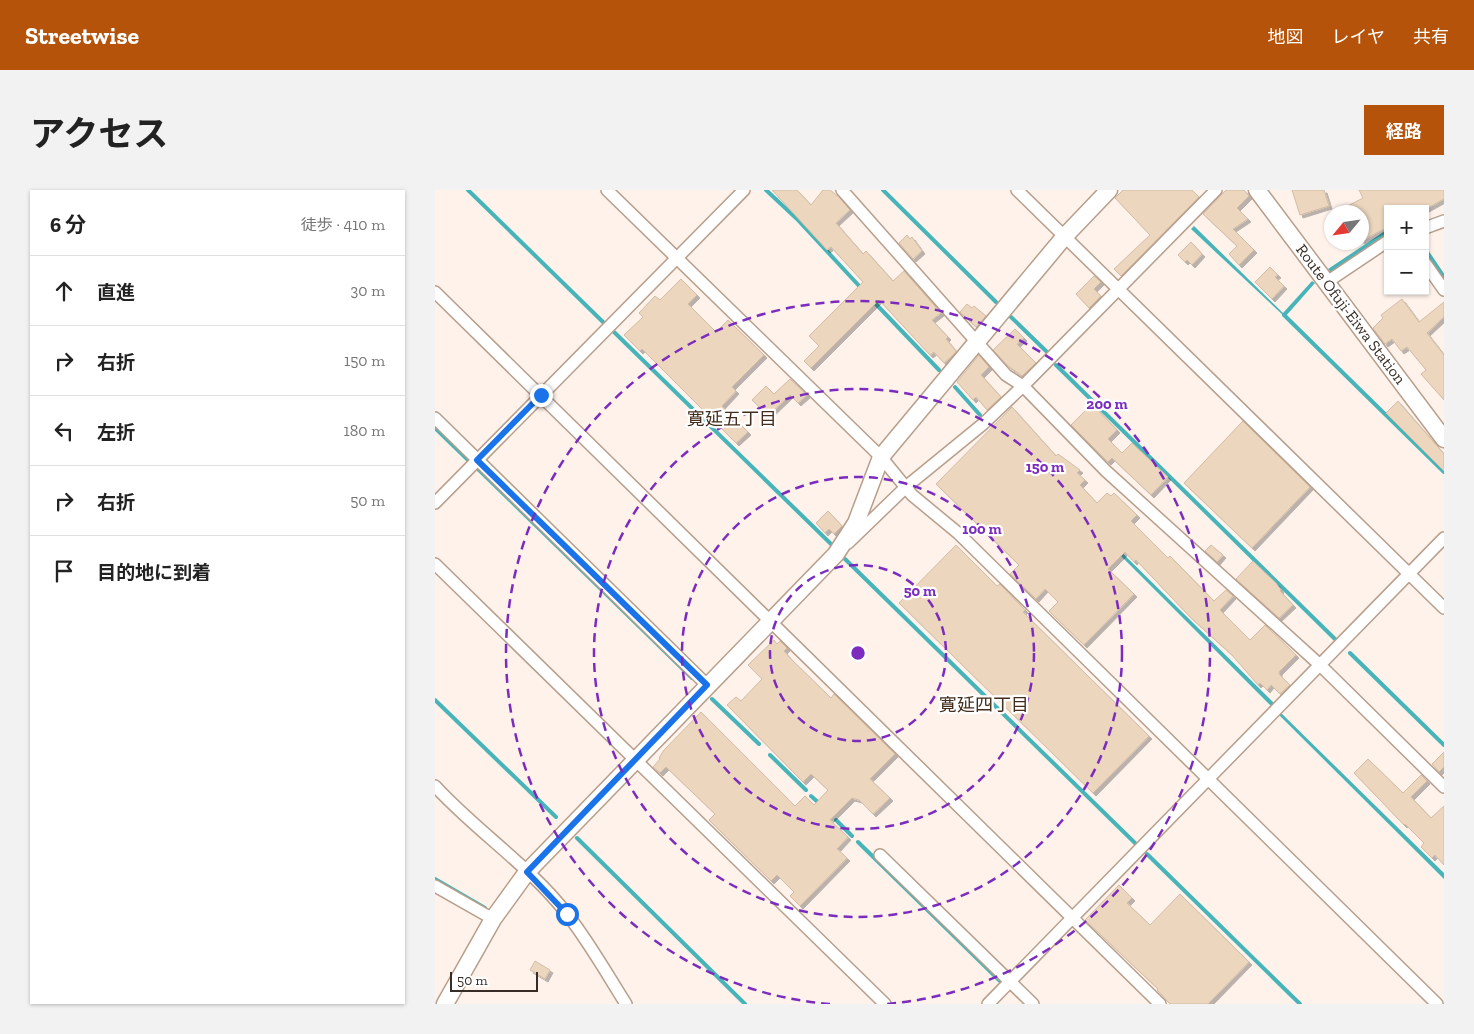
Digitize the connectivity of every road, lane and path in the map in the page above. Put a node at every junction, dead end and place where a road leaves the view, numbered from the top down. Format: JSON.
{"nodes":[{"id":1,"x":607,"y":190,"type":"edge"},
{"id":2,"x":744,"y":190,"type":"edge"},
{"id":3,"x":842,"y":190,"type":"edge"},
{"id":4,"x":1017,"y":190,"type":"edge"},
{"id":5,"x":1109,"y":190,"type":"edge"},
{"id":6,"x":1216,"y":190,"type":"edge"},
{"id":7,"x":1257,"y":190,"type":"edge"},
{"id":8,"x":1444,"y":220,"type":"edge"},
{"id":9,"x":1429,"y":226,"type":"edge"},
{"id":10,"x":1065,"y":236,"type":"junction"},
{"id":11,"x":1384,"y":244,"type":"edge"},
{"id":12,"x":676,"y":258,"type":"junction"},
{"id":13,"x":1429,"y":269,"type":"edge"},
{"id":14,"x":1327,"y":282,"type":"junction"},
{"id":15,"x":1118,"y":288,"type":"junction"},
{"id":16,"x":1444,"y":290,"type":"edge"},
{"id":17,"x":435,"y":292,"type":"edge"},
{"id":18,"x":976,"y":342,"type":"junction"},
{"id":19,"x":1023,"y":386,"type":"junction"},
{"id":20,"x":541,"y":395,"type":"junction"},
{"id":21,"x":435,"y":418,"type":"edge"},
{"id":22,"x":1444,"y":439,"type":"edge"},
{"id":23,"x":881,"y":457,"type":"junction"},
{"id":24,"x":477,"y":460,"type":"junction"},
{"id":25,"x":907,"y":486,"type":"junction"},
{"id":26,"x":435,"y":503,"type":"edge"},
{"id":27,"x":1444,"y":538,"type":"edge"},
{"id":28,"x":836,"y":554,"type":"junction"},
{"id":29,"x":435,"y":564,"type":"edge"},
{"id":30,"x":1410,"y":574,"type":"junction"},
{"id":31,"x":1444,"y":608,"type":"edge"},
{"id":32,"x":770,"y":620,"type":"junction"},
{"id":33,"x":1320,"y":665,"type":"junction"},
{"id":34,"x":707,"y":685,"type":"junction"},
{"id":35,"x":634,"y":759,"type":"junction"},
{"id":36,"x":1208,"y":778,"type":"junction"},
{"id":37,"x":435,"y":786,"type":"edge"},
{"id":38,"x":1444,"y":787,"type":"edge"},
{"id":39,"x":880,"y":855,"type":"dead end"},
{"id":40,"x":527,"y":872,"type":"junction"},
{"id":41,"x":435,"y":886,"type":"edge"},
{"id":42,"x":1073,"y":918,"type":"junction"},
{"id":43,"x":493,"y":919,"type":"junction"},
{"id":44,"x":1010,"y":982,"type":"junction"},
{"id":45,"x":445,"y":1004,"type":"edge"},
{"id":46,"x":626,"y":1004,"type":"edge"},
{"id":47,"x":885,"y":1004,"type":"edge"},
{"id":48,"x":988,"y":1004,"type":"edge"},
{"id":49,"x":1033,"y":1004,"type":"edge"},
{"id":50,"x":1160,"y":1004,"type":"edge"},
{"id":51,"x":1437,"y":1004,"type":"edge"}],
"edges":[{"from":1,"to":12,"type":"street"},
{"from":2,"to":12,"type":"street"},
{"from":3,"to":18,"type":"street"},
{"from":4,"to":10,"type":"street"},
{"from":5,"to":10,"type":"street"},
{"from":6,"to":15,"type":"street"},
{"from":7,"to":14,"type":"street","name":"Route Ofuji-Eiwa Station"},
{"from":8,"to":9,"type":"street"},
{"from":10,"to":15,"type":"street"},
{"from":10,"to":18,"type":"street"},
{"from":11,"to":14,"type":"street"},
{"from":12,"to":20,"type":"street"},
{"from":12,"to":23,"type":"street"},
{"from":13,"to":16,"type":"street"},
{"from":14,"to":22,"type":"street","name":"Route Ofuji-Eiwa Station"},
{"from":15,"to":19,"type":"street"},
{"from":15,"to":30,"type":"street"},
{"from":17,"to":20,"type":"street"},
{"from":18,"to":19,"type":"street"},
{"from":18,"to":23,"type":"street"},
{"from":19,"to":25,"type":"street"},
{"from":19,"to":33,"type":"street"},
{"from":20,"to":24,"type":"street"},
{"from":20,"to":32,"type":"street"},
{"from":21,"to":24,"type":"street"},
{"from":23,"to":25,"type":"street"},
{"from":23,"to":28,"type":"street"},
{"from":24,"to":26,"type":"street"},
{"from":24,"to":34,"type":"street"},
{"from":25,"to":28,"type":"street"},
{"from":25,"to":36,"type":"street"},
{"from":27,"to":30,"type":"street"},
{"from":28,"to":32,"type":"street"},
{"from":29,"to":35,"type":"street"},
{"from":30,"to":31,"type":"street"},
{"from":30,"to":33,"type":"street"},
{"from":32,"to":34,"type":"street"},
{"from":32,"to":42,"type":"street"},
{"from":33,"to":36,"type":"street"},
{"from":33,"to":38,"type":"street"},
{"from":34,"to":35,"type":"street"},
{"from":35,"to":40,"type":"street"},
{"from":35,"to":47,"type":"street"},
{"from":36,"to":42,"type":"street"},
{"from":36,"to":51,"type":"street"},
{"from":37,"to":40,"type":"street"},
{"from":39,"to":44,"type":"street"},
{"from":40,"to":43,"type":"street"},
{"from":40,"to":46,"type":"street"},
{"from":41,"to":43,"type":"street"},
{"from":42,"to":44,"type":"street"},
{"from":42,"to":50,"type":"street"},
{"from":43,"to":45,"type":"street"},
{"from":44,"to":48,"type":"street"},
{"from":44,"to":49,"type":"street"}]}
